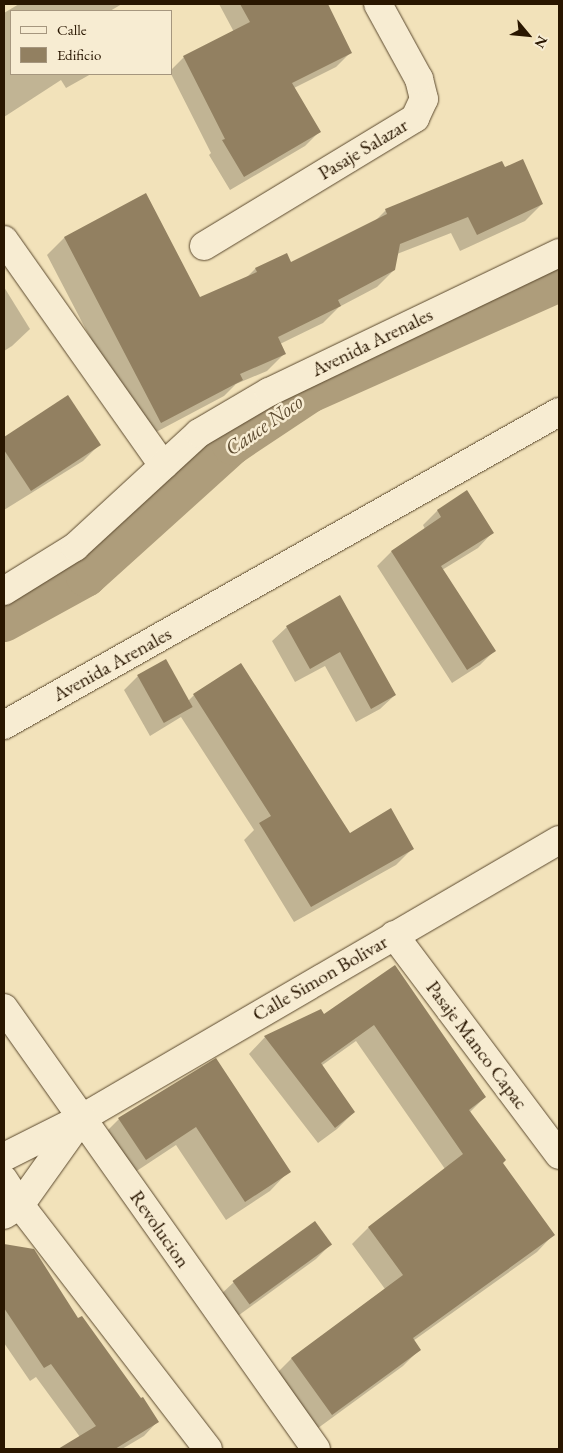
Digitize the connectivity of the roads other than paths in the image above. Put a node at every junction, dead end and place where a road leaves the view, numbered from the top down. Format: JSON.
{"nodes":[{"id":1,"x":378,"y":4,"type":"edge"},
{"id":2,"x":4,"y":240,"type":"edge"},
{"id":3,"x":204,"y":246,"type":"dead end"},
{"id":4,"x":559,"y":253,"type":"edge"},
{"id":5,"x":559,"y":412,"type":"edge"},
{"id":6,"x":163,"y":465,"type":"junction"},
{"id":7,"x":4,"y":591,"type":"edge"},
{"id":8,"x":4,"y":725,"type":"edge"},
{"id":9,"x":559,"y":840,"type":"edge"},
{"id":10,"x":394,"y":935,"type":"junction"},
{"id":11,"x":4,"y":1008,"type":"edge"},
{"id":12,"x":82,"y":1118,"type":"junction"},
{"id":13,"x":559,"y":1155,"type":"edge"},
{"id":14,"x":4,"y":1157,"type":"edge"},
{"id":15,"x":4,"y":1180,"type":"edge"},
{"id":16,"x":12,"y":1210,"type":"edge"},
{"id":17,"x":208,"y":1449,"type":"edge"},
{"id":18,"x":316,"y":1449,"type":"edge"}],
"edges":[{"from":1,"to":3,"type":"street","name":"Pasaje Salazar"},
{"from":2,"to":6,"type":"street"},
{"from":4,"to":6,"type":"street","name":"Avenida Arenales"},
{"from":5,"to":8,"type":"street","name":"Avenida Arenales"},
{"from":6,"to":7,"type":"street","name":"Avenida Arenales"},
{"from":9,"to":10,"type":"street","name":"Calle Simon Bolivar"},
{"from":10,"to":12,"type":"street","name":"Calle Simon Bolivar"},
{"from":10,"to":13,"type":"street","name":"Pasaje Manco Capac"},
{"from":11,"to":12,"type":"street","name":"Revolucion"},
{"from":12,"to":14,"type":"street","name":"Calle Simon Bolivar"},
{"from":12,"to":16,"type":"street"},
{"from":12,"to":18,"type":"street","name":"Revolucion"},
{"from":15,"to":16,"type":"street"},
{"from":16,"to":17,"type":"street"}]}
